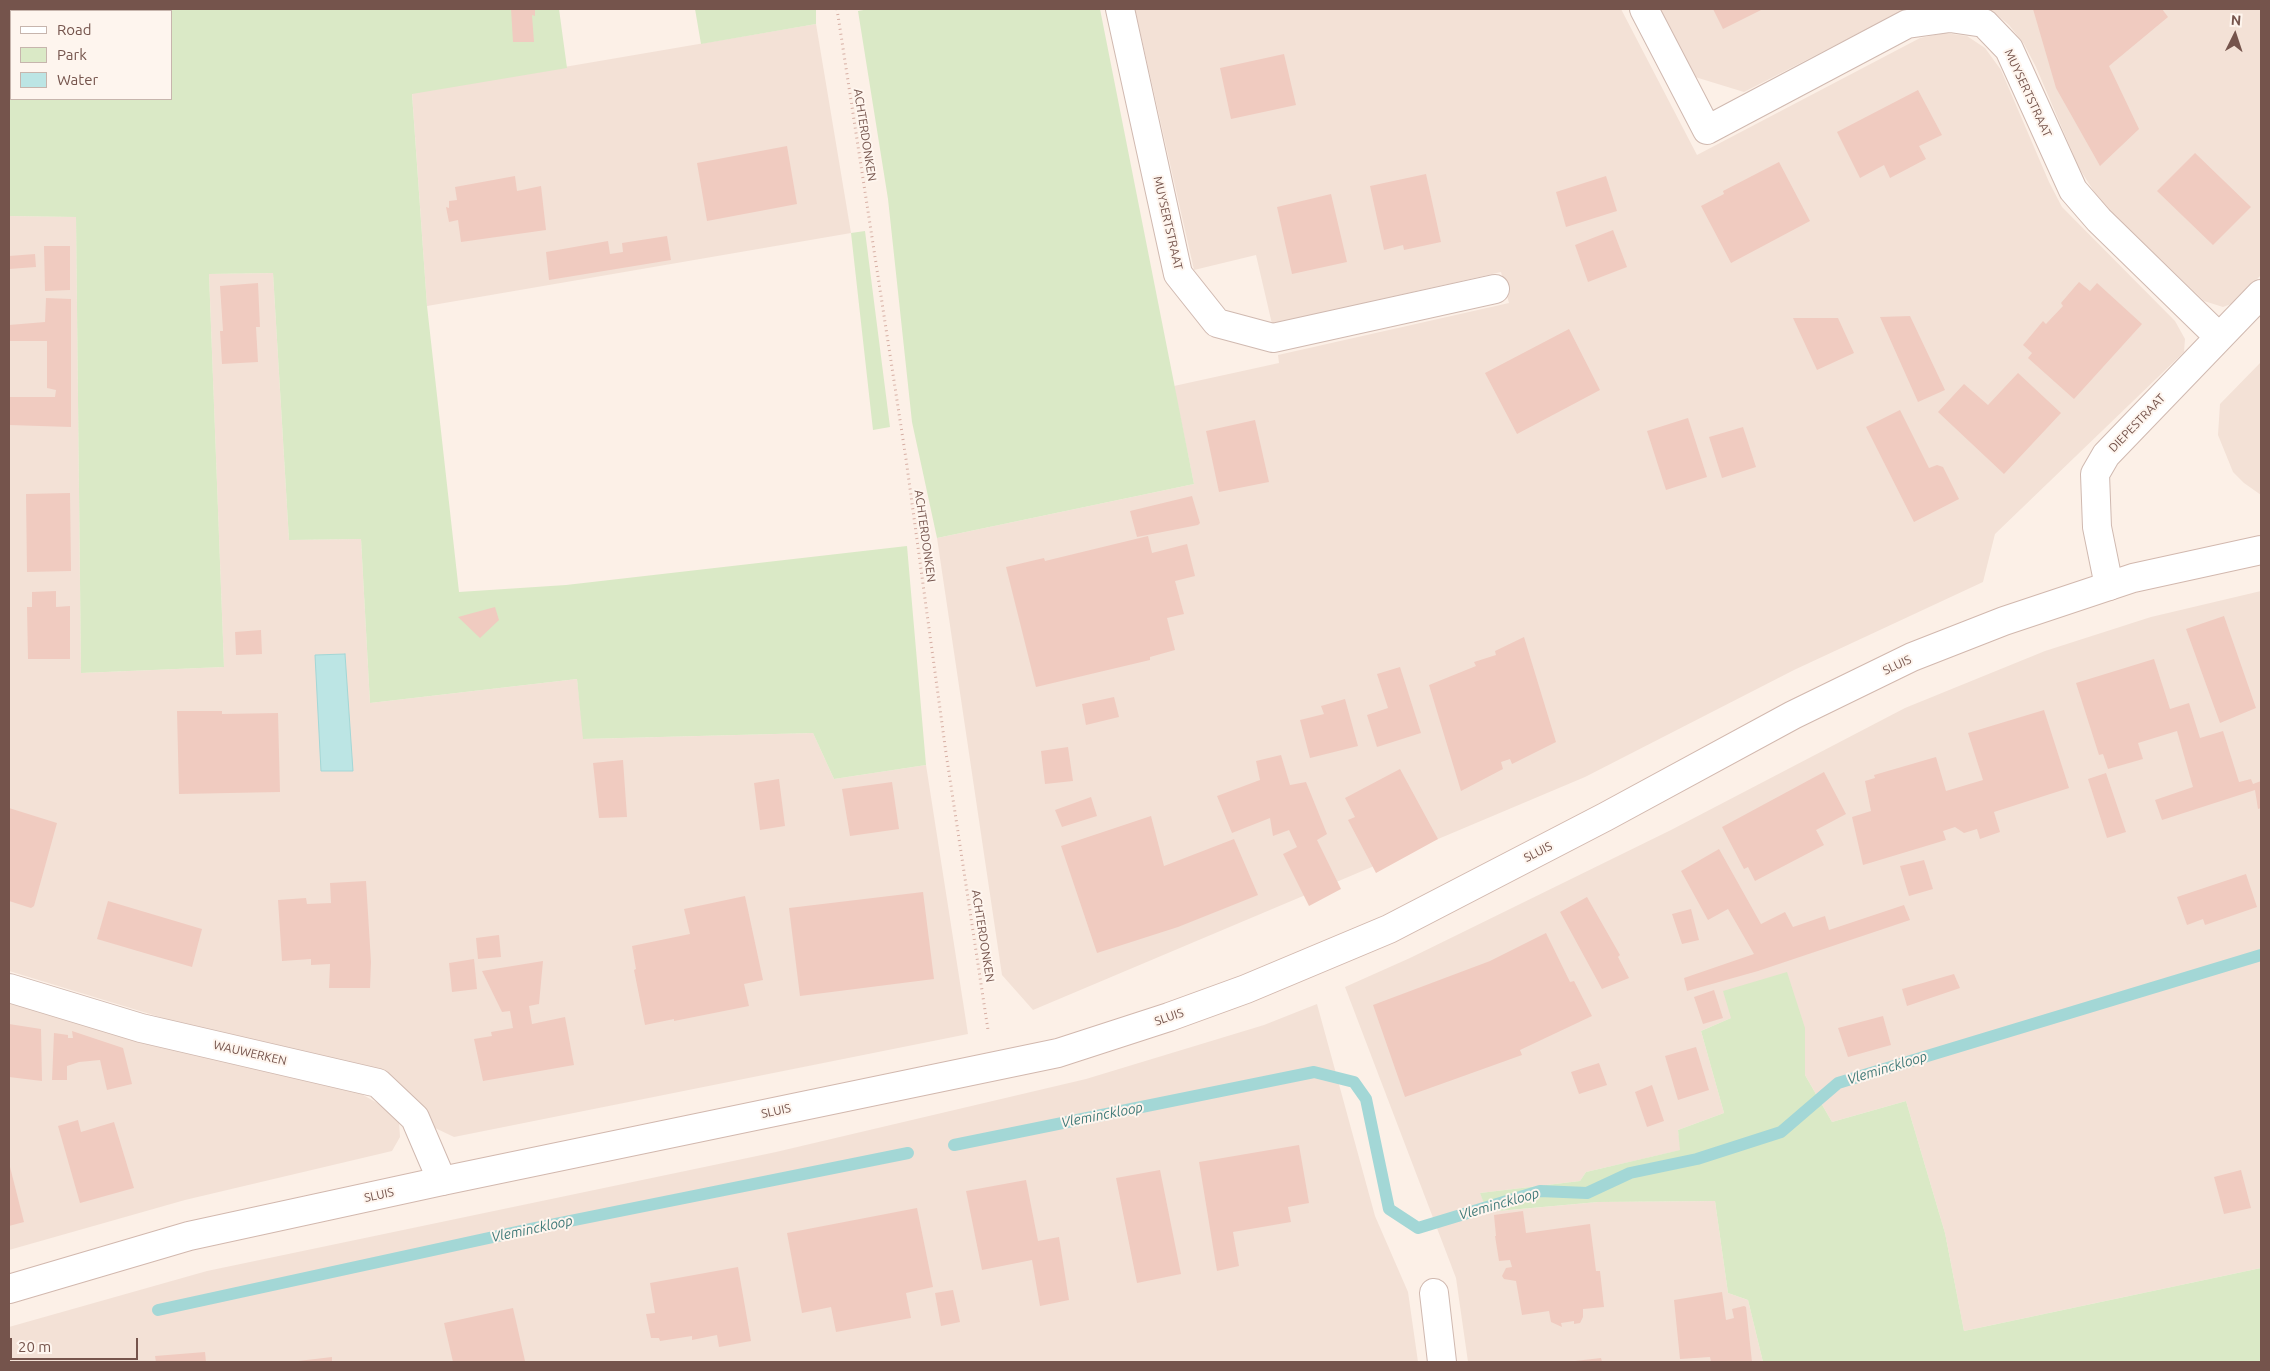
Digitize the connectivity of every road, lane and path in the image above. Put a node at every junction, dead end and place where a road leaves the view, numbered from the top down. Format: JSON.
{"nodes":[{"id":1,"x":837,"y":9,"type":"edge"},
{"id":2,"x":841,"y":9,"type":"edge"},
{"id":3,"x":1120,"y":9,"type":"edge"},
{"id":4,"x":1644,"y":9,"type":"edge"},
{"id":5,"x":1496,"y":289,"type":"dead end"},
{"id":6,"x":2261,"y":294,"type":"edge"},
{"id":7,"x":2219,"y":337,"type":"junction"},
{"id":8,"x":2261,"y":550,"type":"edge"},
{"id":9,"x":2109,"y":586,"type":"junction"},
{"id":10,"x":9,"y":988,"type":"edge"},
{"id":11,"x":994,"y":1065,"type":"junction"},
{"id":12,"x":442,"y":1181,"type":"junction"},
{"id":13,"x":9,"y":1289,"type":"edge"},
{"id":14,"x":1434,"y":1293,"type":"dead end"},
{"id":15,"x":1442,"y":1362,"type":"edge"}],
"edges":[{"from":1,"to":2,"type":"path"},
{"from":1,"to":11,"type":"path","name":"ACHTERDONKEN"},
{"from":3,"to":5,"type":"street","name":"MUYSERTSTRAAT"},
{"from":4,"to":7,"type":"street","name":"MUYSERTSTRAAT"},
{"from":6,"to":7,"type":"street","name":"DIEPESTRAAT"},
{"from":7,"to":9,"type":"street","name":"DIEPESTRAAT"},
{"from":8,"to":9,"type":"street","name":"SLUIS"},
{"from":9,"to":11,"type":"street","name":"SLUIS"},
{"from":10,"to":12,"type":"street","name":"WAUWERKEN"},
{"from":11,"to":12,"type":"street","name":"SLUIS"},
{"from":12,"to":13,"type":"street","name":"SLUIS"},
{"from":14,"to":15,"type":"street"}]}
